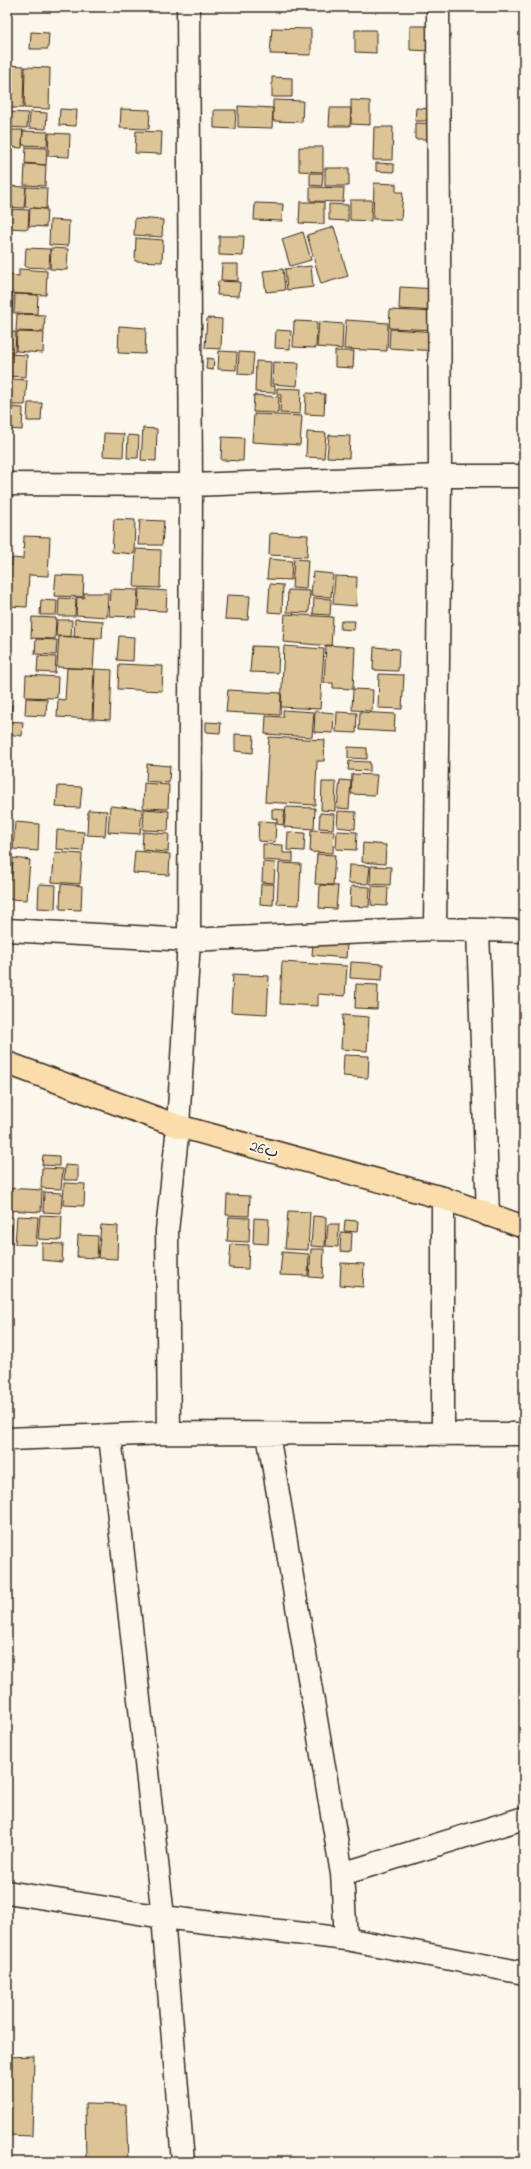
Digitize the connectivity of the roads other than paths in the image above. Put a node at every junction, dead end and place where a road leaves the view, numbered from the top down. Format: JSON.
{"nodes":[{"id":1,"x":188,"y":7,"type":"edge"},
{"id":2,"x":438,"y":7,"type":"edge"},
{"id":3,"x":440,"y":476,"type":"junction"},
{"id":4,"x":524,"y":476,"type":"edge"},
{"id":5,"x":7,"y":484,"type":"edge"},
{"id":6,"x":191,"y":485,"type":"junction"},
{"id":7,"x":435,"y":929,"type":"junction"},
{"id":8,"x":7,"y":930,"type":"edge"},
{"id":9,"x":478,"y":930,"type":"junction"},
{"id":10,"x":524,"y":931,"type":"edge"},
{"id":11,"x":189,"y":940,"type":"junction"},
{"id":12,"x":7,"y":1063,"type":"edge"},
{"id":13,"x":178,"y":1126,"type":"junction"},
{"id":14,"x":443,"y":1198,"type":"junction"},
{"id":15,"x":488,"y":1215,"type":"junction"},
{"id":16,"x":524,"y":1227,"type":"edge"},
{"id":17,"x":169,"y":1433,"type":"junction"},
{"id":18,"x":268,"y":1434,"type":"junction"},
{"id":19,"x":524,"y":1434,"type":"edge"},
{"id":20,"x":443,"y":1435,"type":"junction"},
{"id":21,"x":110,"y":1436,"type":"junction"},
{"id":22,"x":7,"y":1439,"type":"edge"},
{"id":23,"x":524,"y":1818,"type":"edge"},
{"id":24,"x":342,"y":1874,"type":"junction"},
{"id":25,"x":7,"y":1892,"type":"edge"},
{"id":26,"x":163,"y":1917,"type":"junction"},
{"id":27,"x":346,"y":1940,"type":"junction"},
{"id":28,"x":524,"y":1973,"type":"edge"},
{"id":29,"x":183,"y":2162,"type":"edge"}],
"edges":[{"from":1,"to":6,"type":"street"},
{"from":2,"to":3,"type":"street"},
{"from":3,"to":4,"type":"street"},
{"from":3,"to":6,"type":"street"},
{"from":3,"to":7,"type":"street"},
{"from":5,"to":6,"type":"street"},
{"from":6,"to":11,"type":"street"},
{"from":7,"to":9,"type":"street"},
{"from":7,"to":11,"type":"street"},
{"from":8,"to":11,"type":"street"},
{"from":9,"to":10,"type":"street"},
{"from":9,"to":15,"type":"street"},
{"from":11,"to":13,"type":"street"},
{"from":12,"to":13,"type":"highway","name":"26ب"},
{"from":13,"to":14,"type":"highway","name":"26ب"},
{"from":13,"to":17,"type":"street"},
{"from":14,"to":15,"type":"highway","name":"26ب"},
{"from":14,"to":20,"type":"street"},
{"from":15,"to":16,"type":"highway","name":"26ب"},
{"from":17,"to":18,"type":"street"},
{"from":17,"to":21,"type":"street"},
{"from":18,"to":20,"type":"street"},
{"from":18,"to":24,"type":"street"},
{"from":19,"to":20,"type":"street"},
{"from":21,"to":22,"type":"street"},
{"from":21,"to":26,"type":"street"},
{"from":23,"to":24,"type":"street"},
{"from":24,"to":27,"type":"street"},
{"from":25,"to":26,"type":"street"},
{"from":26,"to":27,"type":"street"},
{"from":26,"to":29,"type":"street"},
{"from":27,"to":28,"type":"street"}]}
